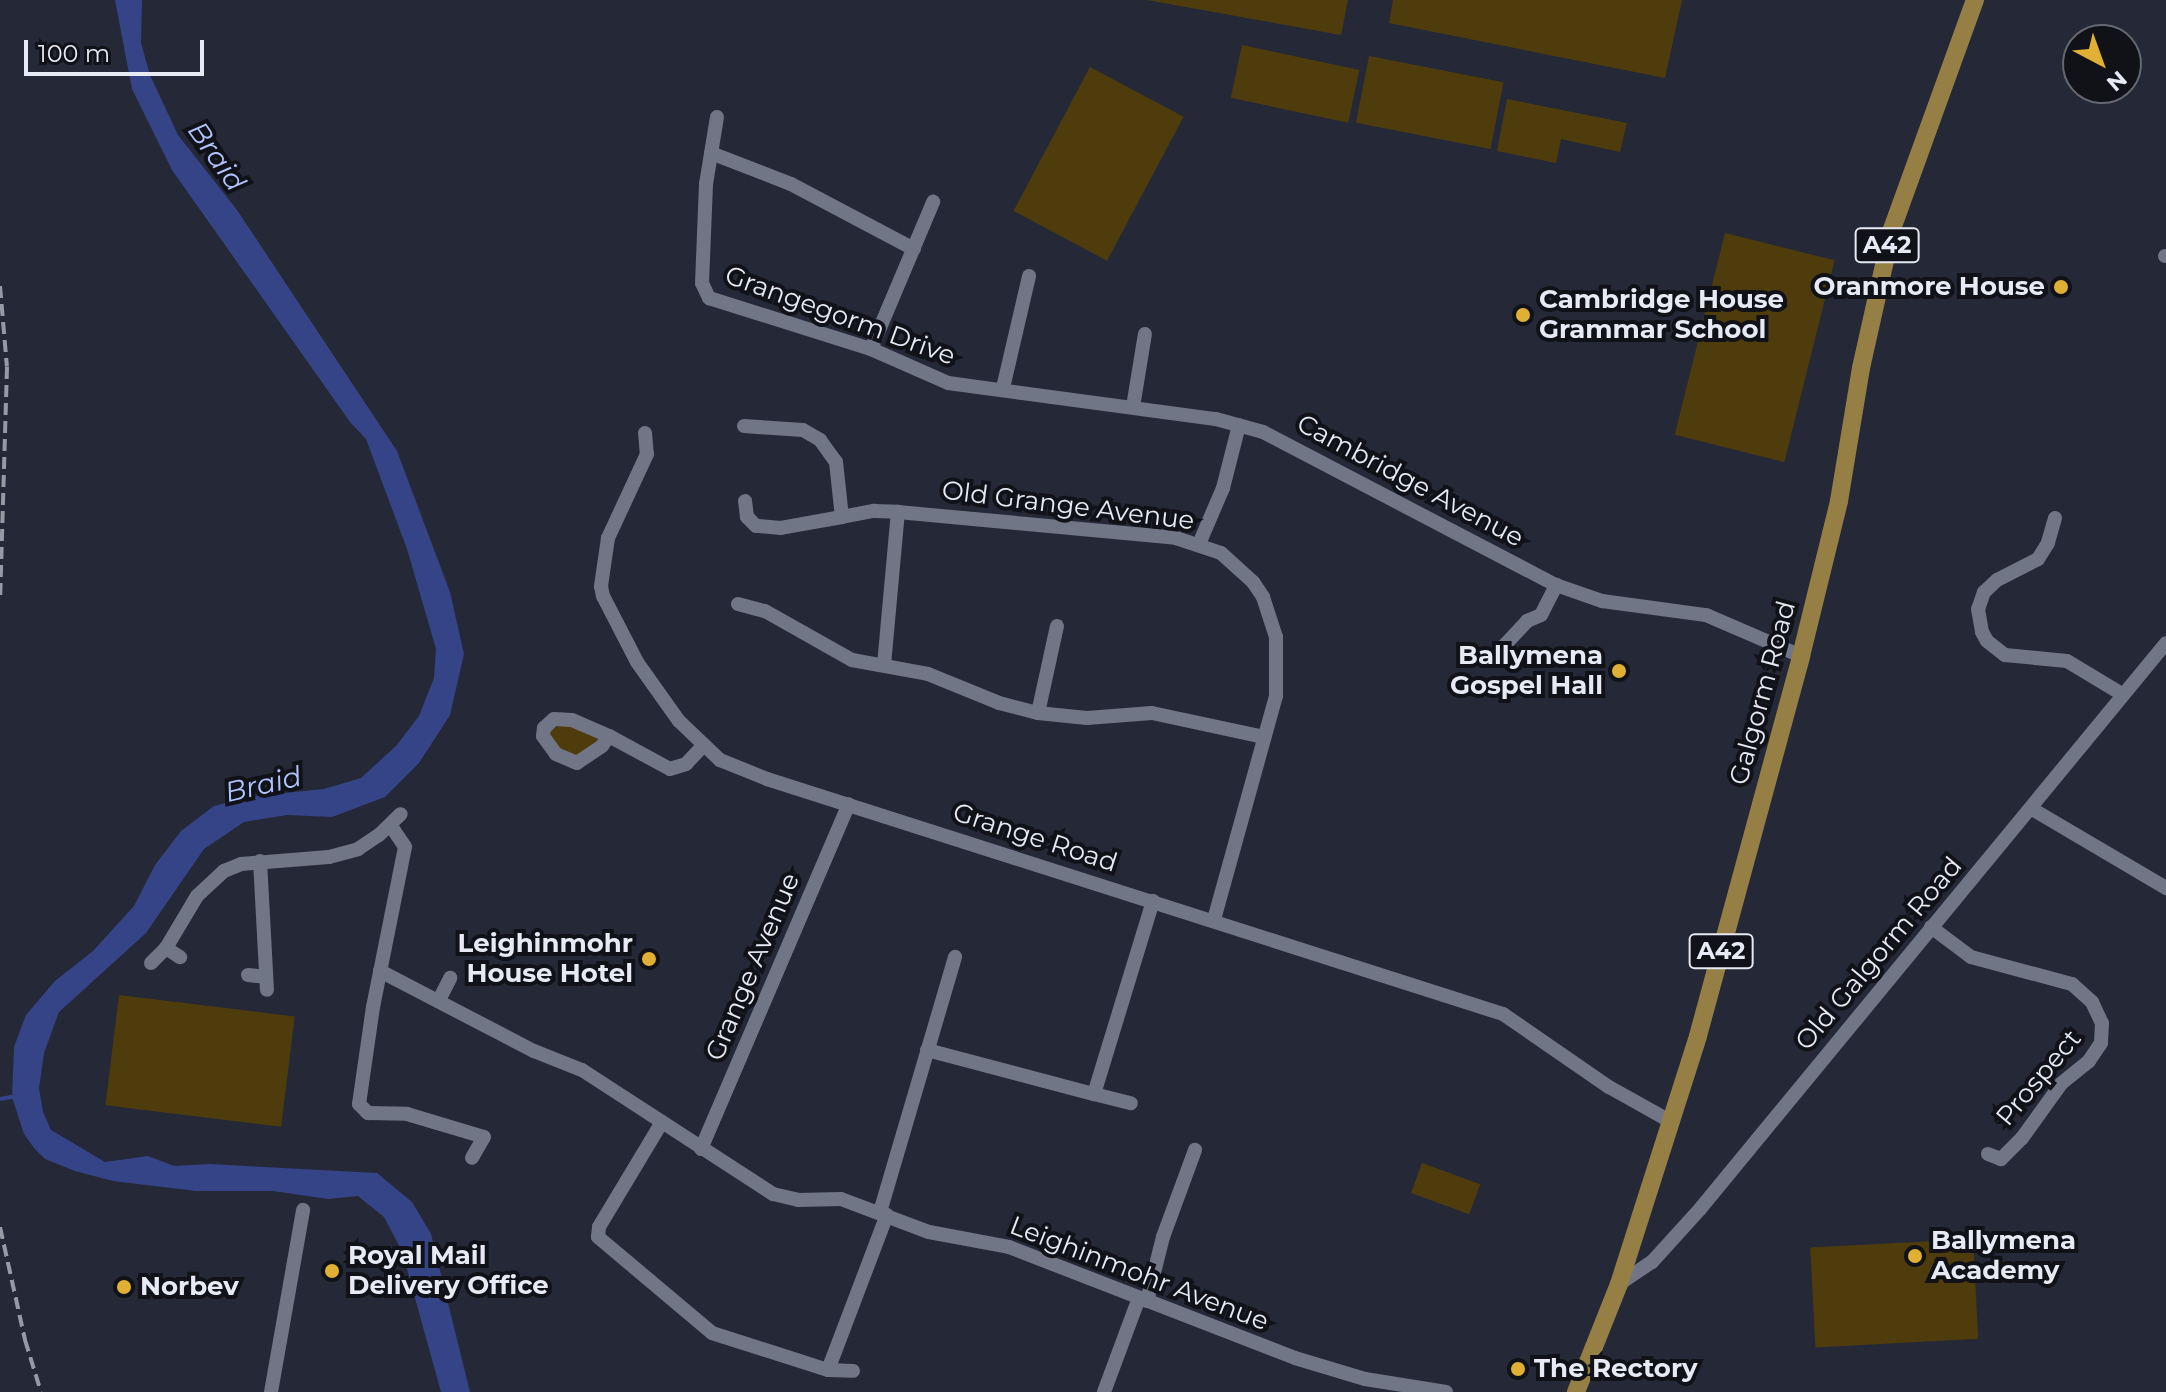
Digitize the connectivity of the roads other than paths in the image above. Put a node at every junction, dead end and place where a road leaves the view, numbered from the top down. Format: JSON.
{"nodes":[{"id":1,"x":1975,"y":0,"type":"edge"},
{"id":2,"x":717,"y":117,"type":"dead end"},
{"id":3,"x":711,"y":153,"type":"junction"},
{"id":4,"x":933,"y":202,"type":"dead end"},
{"id":5,"x":914,"y":249,"type":"junction"},
{"id":6,"x":1029,"y":276,"type":"dead end"},
{"id":7,"x":1145,"y":334,"type":"dead end"},
{"id":8,"x":871,"y":349,"type":"junction"},
{"id":9,"x":1003,"y":388,"type":"junction"},
{"id":10,"x":1133,"y":407,"type":"junction"},
{"id":11,"x":1239,"y":425,"type":"junction"},
{"id":12,"x":744,"y":426,"type":"dead end"},
{"id":13,"x":645,"y":433,"type":"dead end"},
{"id":14,"x":745,"y":501,"type":"dead end"},
{"id":15,"x":898,"y":512,"type":"junction"},
{"id":16,"x":842,"y":517,"type":"junction"},
{"id":17,"x":2055,"y":518,"type":"dead end"},
{"id":18,"x":1199,"y":544,"type":"junction"},
{"id":19,"x":1556,"y":585,"type":"junction"},
{"id":20,"x":738,"y":604,"type":"dead end"},
{"id":21,"x":1057,"y":626,"type":"dead end"},
{"id":22,"x":2166,"y":643,"type":"edge"},
{"id":23,"x":1502,"y":648,"type":"dead end"},
{"id":24,"x":1801,"y":656,"type":"junction"},
{"id":25,"x":884,"y":665,"type":"junction"},
{"id":26,"x":2122,"y":694,"type":"junction"},
{"id":27,"x":1038,"y":713,"type":"junction"},
{"id":28,"x":609,"y":736,"type":"dead end"},
{"id":29,"x":1264,"y":737,"type":"junction"},
{"id":30,"x":703,"y":746,"type":"junction"},
{"id":31,"x":849,"y":804,"type":"junction"},
{"id":32,"x":2032,"y":809,"type":"junction"},
{"id":33,"x":260,"y":861,"type":"junction"},
{"id":34,"x":2166,"y":888,"type":"edge"},
{"id":35,"x":1153,"y":901,"type":"junction"},
{"id":36,"x":1214,"y":919,"type":"junction"},
{"id":37,"x":1931,"y":927,"type":"junction"},
{"id":38,"x":166,"y":948,"type":"junction"},
{"id":39,"x":180,"y":957,"type":"dead end"},
{"id":40,"x":955,"y":957,"type":"dead end"},
{"id":41,"x":151,"y":963,"type":"dead end"},
{"id":42,"x":380,"y":971,"type":"junction"},
{"id":43,"x":248,"y":975,"type":"dead end"},
{"id":44,"x":450,"y":978,"type":"dead end"},
{"id":45,"x":439,"y":1000,"type":"junction"},
{"id":46,"x":927,"y":1050,"type":"junction"},
{"id":47,"x":1094,"y":1094,"type":"junction"},
{"id":48,"x":1131,"y":1103,"type":"dead end"},
{"id":49,"x":662,"y":1122,"type":"junction"},
{"id":50,"x":1672,"y":1122,"type":"junction"},
{"id":51,"x":701,"y":1149,"type":"junction"},
{"id":52,"x":1195,"y":1150,"type":"dead end"},
{"id":53,"x":1988,"y":1154,"type":"dead end"},
{"id":54,"x":472,"y":1158,"type":"dead end"},
{"id":55,"x":303,"y":1210,"type":"dead end"},
{"id":56,"x":883,"y":1214,"type":"junction"},
{"id":57,"x":1619,"y":1284,"type":"junction"},
{"id":58,"x":1143,"y":1300,"type":"junction"},
{"id":59,"x":828,"y":1370,"type":"junction"},
{"id":60,"x":853,"y":1371,"type":"dead end"},
{"id":61,"x":271,"y":1392,"type":"edge"},
{"id":62,"x":1104,"y":1392,"type":"edge"},
{"id":63,"x":1446,"y":1392,"type":"edge"},
{"id":64,"x":1576,"y":1392,"type":"edge"}],
"edges":[{"from":1,"to":24,"type":"main road","name":"Galgorm Road","number":"A42"},
{"from":2,"to":3,"type":"street","name":"Grangegorm Drive"},
{"from":3,"to":5,"type":"street"},
{"from":3,"to":8,"type":"street","name":"Grangegorm Drive"},
{"from":4,"to":5,"type":"street"},
{"from":5,"to":8,"type":"street"},
{"from":6,"to":9,"type":"street"},
{"from":7,"to":10,"type":"street"},
{"from":8,"to":9,"type":"street","name":"Grangegorm Drive"},
{"from":9,"to":10,"type":"street","name":"Grangegorm Drive"},
{"from":10,"to":11,"type":"street","name":"Grangegorm Drive"},
{"from":11,"to":18,"type":"street"},
{"from":11,"to":19,"type":"street","name":"Cambridge Avenue"},
{"from":12,"to":16,"type":"street"},
{"from":13,"to":30,"type":"street","name":"Grange Road"},
{"from":14,"to":16,"type":"street","name":"Old Grange Avenue"},
{"from":15,"to":16,"type":"street","name":"Old Grange Avenue"},
{"from":15,"to":18,"type":"street","name":"Old Grange Avenue"},
{"from":15,"to":25,"type":"street"},
{"from":17,"to":26,"type":"street"},
{"from":18,"to":29,"type":"street","name":"Old Grange Avenue"},
{"from":19,"to":23,"type":"street"},
{"from":19,"to":24,"type":"street","name":"Cambridge Avenue"},
{"from":20,"to":25,"type":"street"},
{"from":21,"to":27,"type":"street"},
{"from":22,"to":26,"type":"street","name":"Old Galgorm Road"},
{"from":24,"to":50,"type":"main road","name":"Galgorm Road","number":"A42"},
{"from":25,"to":27,"type":"street"},
{"from":26,"to":32,"type":"street","name":"Old Galgorm Road"},
{"from":27,"to":29,"type":"street"},
{"from":28,"to":30,"type":"street"},
{"from":29,"to":36,"type":"street","name":"Old Grange Avenue"},
{"from":30,"to":31,"type":"street","name":"Grange Road"},
{"from":31,"to":35,"type":"street","name":"Grange Road"},
{"from":31,"to":51,"type":"street","name":"Grange Avenue"},
{"from":32,"to":34,"type":"street"},
{"from":32,"to":37,"type":"street","name":"Old Galgorm Road"},
{"from":33,"to":38,"type":"street"},
{"from":33,"to":42,"type":"street"},
{"from":33,"to":43,"type":"street"},
{"from":35,"to":36,"type":"street","name":"Grange Road"},
{"from":35,"to":47,"type":"street"},
{"from":36,"to":50,"type":"street","name":"Grange Road"},
{"from":37,"to":53,"type":"street","name":"Prospect"},
{"from":37,"to":57,"type":"street","name":"Old Galgorm Road"},
{"from":38,"to":39,"type":"street"},
{"from":38,"to":41,"type":"street"},
{"from":40,"to":46,"type":"street"},
{"from":42,"to":45,"type":"street","name":"Leighinmohr Avenue"},
{"from":42,"to":54,"type":"street"},
{"from":44,"to":45,"type":"street"},
{"from":45,"to":49,"type":"street","name":"Leighinmohr Avenue"},
{"from":46,"to":47,"type":"street"},
{"from":46,"to":56,"type":"street"},
{"from":47,"to":48,"type":"street"},
{"from":49,"to":51,"type":"street","name":"Leighinmohr Avenue"},
{"from":49,"to":59,"type":"street"},
{"from":50,"to":57,"type":"main road","name":"Galgorm Road","number":"A42"},
{"from":51,"to":56,"type":"street","name":"Leighinmohr Avenue"},
{"from":52,"to":58,"type":"street"},
{"from":55,"to":61,"type":"street"},
{"from":56,"to":58,"type":"street","name":"Leighinmohr Avenue"},
{"from":56,"to":59,"type":"street"},
{"from":57,"to":64,"type":"main road","name":"Galgorm Road","number":"A42"},
{"from":58,"to":62,"type":"street"},
{"from":58,"to":63,"type":"street","name":"Leighinmohr Avenue"},
{"from":59,"to":60,"type":"street"}]}
